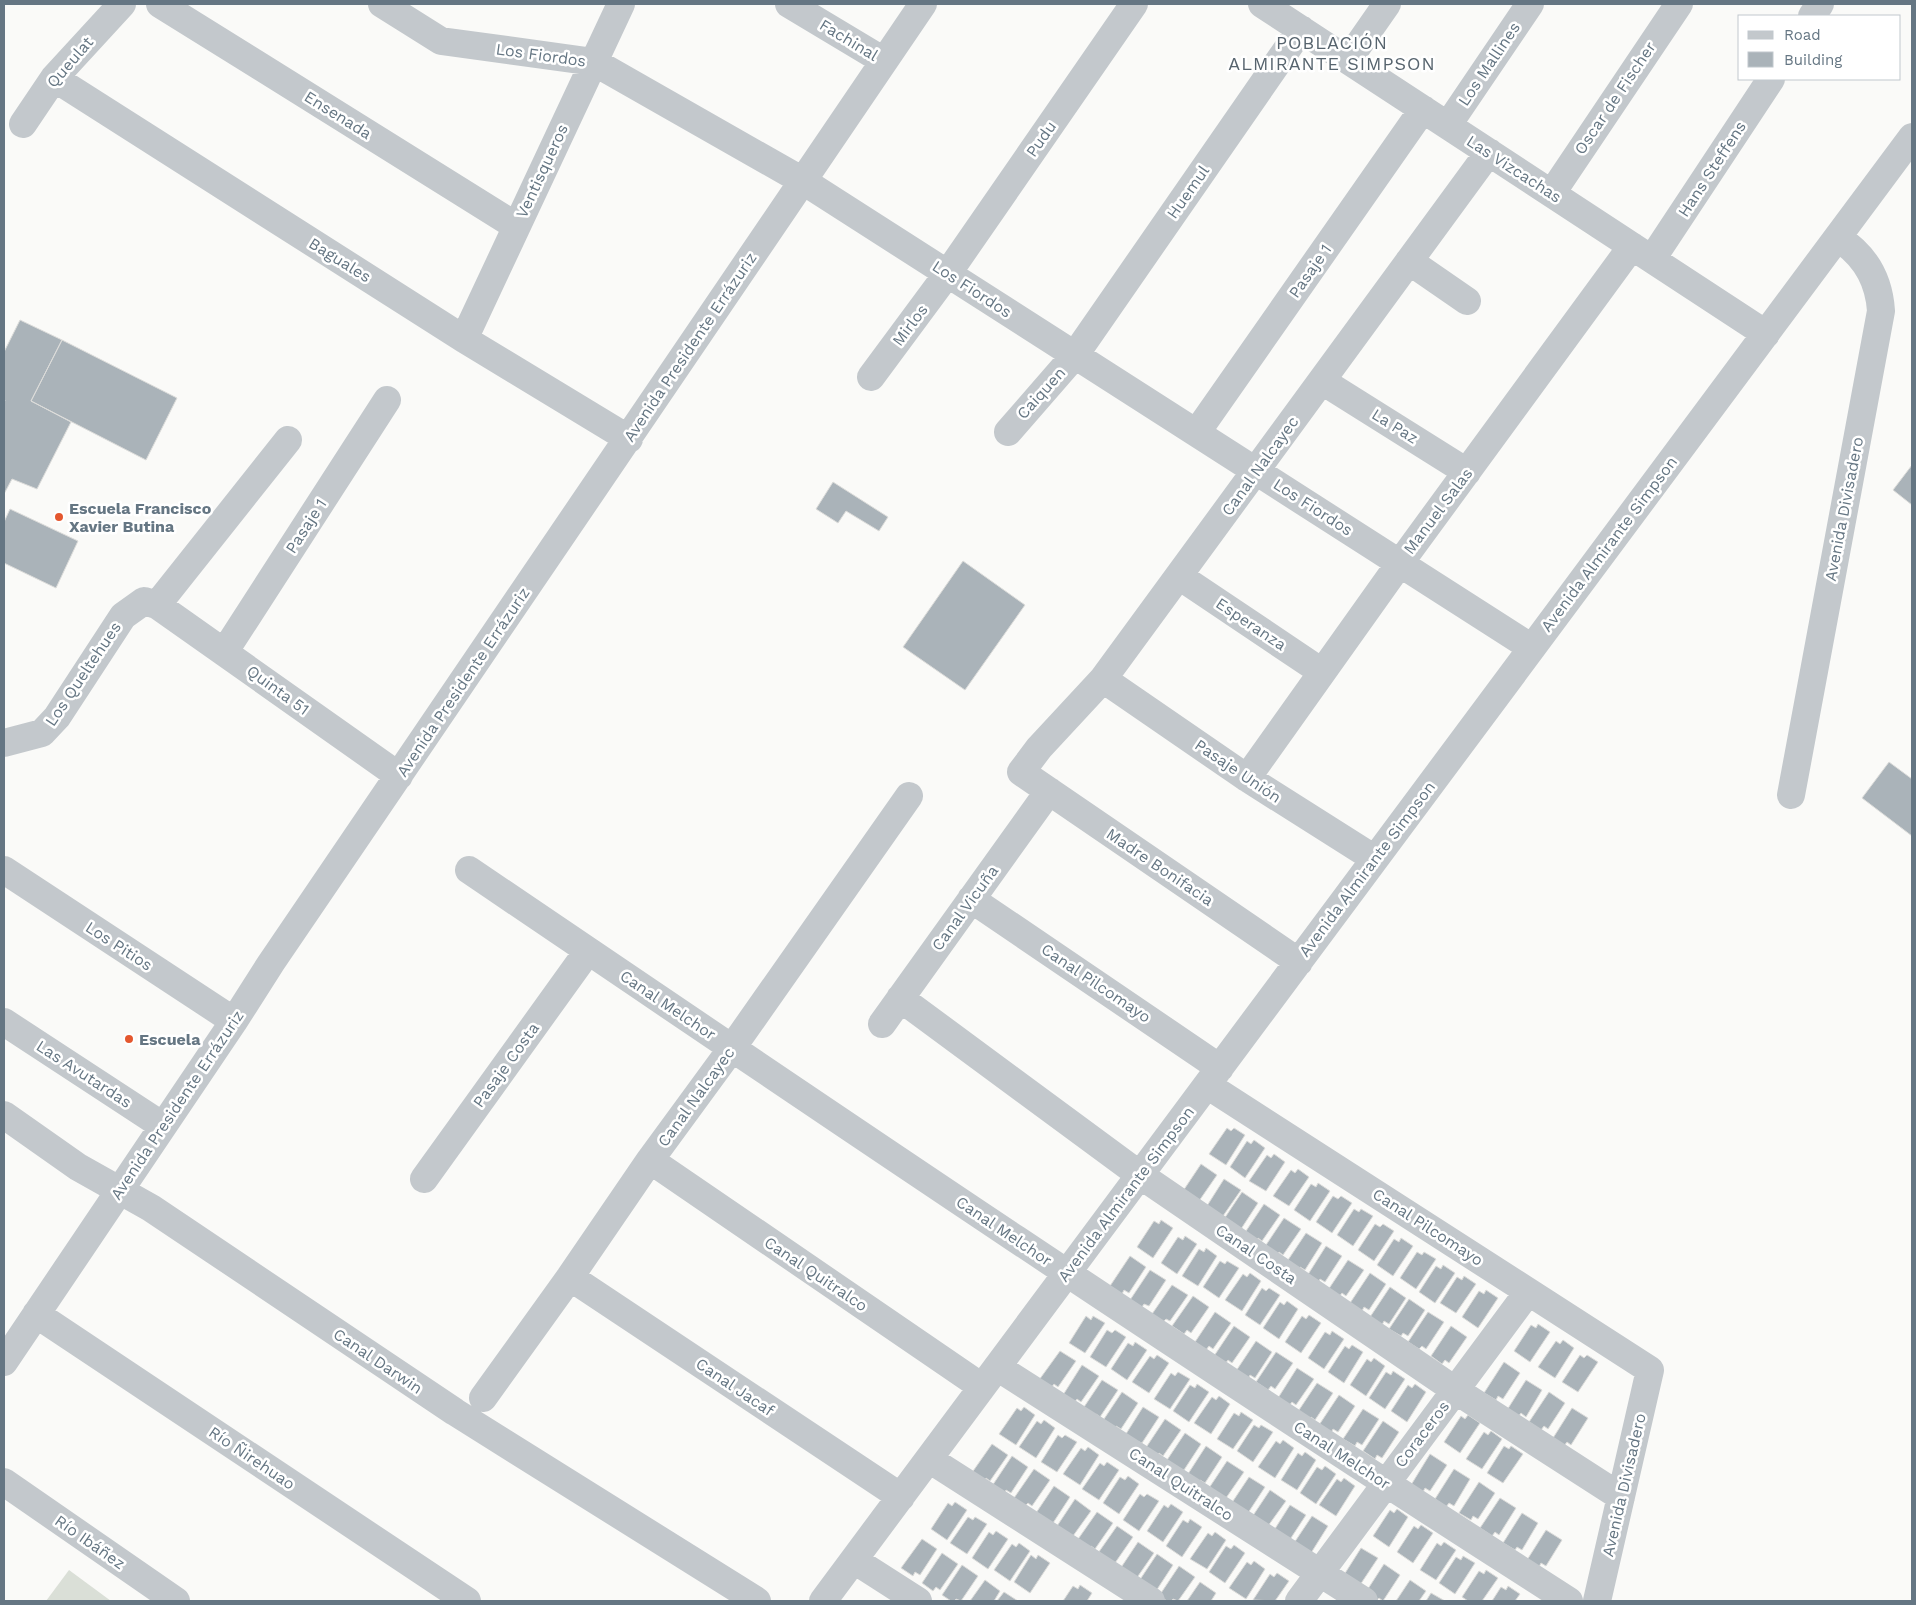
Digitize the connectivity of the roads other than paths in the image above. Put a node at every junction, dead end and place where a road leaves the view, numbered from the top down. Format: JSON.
{"nodes":[{"id":1,"x":122,"y":4,"type":"edge"},
{"id":2,"x":160,"y":4,"type":"edge"},
{"id":3,"x":382,"y":4,"type":"edge"},
{"id":4,"x":621,"y":4,"type":"edge"},
{"id":5,"x":789,"y":4,"type":"edge"},
{"id":6,"x":923,"y":4,"type":"edge"},
{"id":7,"x":1134,"y":4,"type":"edge"},
{"id":8,"x":1262,"y":4,"type":"edge"},
{"id":9,"x":1387,"y":4,"type":"edge"},
{"id":10,"x":1530,"y":4,"type":"edge"},
{"id":11,"x":1679,"y":4,"type":"edge"},
{"id":12,"x":1820,"y":4,"type":"edge"},
{"id":13,"x":1813,"y":15,"type":"edge"},
{"id":14,"x":1301,"y":29,"type":"junction"},
{"id":15,"x":1348,"y":60,"type":"junction"},
{"id":16,"x":884,"y":61,"type":"junction"},
{"id":17,"x":594,"y":62,"type":"junction"},
{"id":18,"x":54,"y":78,"type":"junction"},
{"id":19,"x":1770,"y":80,"type":"edge"},
{"id":20,"x":1423,"y":109,"type":"junction"},
{"id":21,"x":23,"y":124,"type":"dead end"},
{"id":22,"x":1448,"y":125,"type":"junction"},
{"id":23,"x":1912,"y":137,"type":"edge"},
{"id":24,"x":1489,"y":152,"type":"junction"},
{"id":25,"x":803,"y":181,"type":"junction"},
{"id":26,"x":1552,"y":193,"type":"junction"},
{"id":27,"x":516,"y":226,"type":"junction"},
{"id":28,"x":1838,"y":238,"type":"junction"},
{"id":29,"x":1642,"y":252,"type":"junction"},
{"id":30,"x":1409,"y":261,"type":"junction"},
{"id":31,"x":948,"y":273,"type":"junction"},
{"id":32,"x":1467,"y":301,"type":"dead end"},
{"id":33,"x":1766,"y":334,"type":"junction"},
{"id":34,"x":464,"y":339,"type":"junction"},
{"id":35,"x":1075,"y":355,"type":"junction"},
{"id":36,"x":871,"y":377,"type":"dead end"},
{"id":37,"x":1322,"y":381,"type":"junction"},
{"id":38,"x":387,"y":400,"type":"dead end"},
{"id":39,"x":1008,"y":432,"type":"dead end"},
{"id":40,"x":1197,"y":432,"type":"junction"},
{"id":41,"x":629,"y":438,"type":"junction"},
{"id":42,"x":288,"y":440,"type":"dead end"},
{"id":43,"x":1256,"y":471,"type":"junction"},
{"id":44,"x":1467,"y":472,"type":"junction"},
{"id":45,"x":1400,"y":563,"type":"junction"},
{"id":46,"x":1179,"y":576,"type":"junction"},
{"id":47,"x":157,"y":605,"type":"junction"},
{"id":48,"x":1532,"y":648,"type":"junction"},
{"id":49,"x":225,"y":651,"type":"junction"},
{"id":50,"x":1322,"y":672,"type":"junction"},
{"id":51,"x":1104,"y":679,"type":"junction"},
{"id":52,"x":4,"y":743,"type":"edge"},
{"id":53,"x":1021,"y":772,"type":"joint"},
{"id":54,"x":398,"y":776,"type":"junction"},
{"id":55,"x":1247,"y":778,"type":"junction"},
{"id":56,"x":1049,"y":791,"type":"junction"},
{"id":57,"x":1791,"y":794,"type":"dead end"},
{"id":58,"x":909,"y":796,"type":"dead end"},
{"id":59,"x":1375,"y":860,"type":"junction"},
{"id":60,"x":4,"y":870,"type":"edge"},
{"id":61,"x":469,"y":870,"type":"dead end"},
{"id":62,"x":972,"y":899,"type":"junction"},
{"id":63,"x":588,"y":951,"type":"junction"},
{"id":64,"x":1298,"y":962,"type":"junction"},
{"id":65,"x":900,"y":998,"type":"junction"},
{"id":66,"x":234,"y":1021,"type":"junction"},
{"id":67,"x":4,"y":1022,"type":"edge"},
{"id":68,"x":882,"y":1024,"type":"dead end"},
{"id":69,"x":732,"y":1048,"type":"junction"},
{"id":70,"x":1213,"y":1076,"type":"junction"},
{"id":71,"x":4,"y":1115,"type":"edge"},
{"id":72,"x":163,"y":1126,"type":"junction"},
{"id":73,"x":650,"y":1160,"type":"junction"},
{"id":74,"x":1140,"y":1175,"type":"junction"},
{"id":75,"x":424,"y":1179,"type":"dead end"},
{"id":76,"x":120,"y":1190,"type":"junction"},
{"id":77,"x":1067,"y":1273,"type":"junction"},
{"id":78,"x":570,"y":1277,"type":"junction"},
{"id":79,"x":1528,"y":1292,"type":"junction"},
{"id":80,"x":36,"y":1314,"type":"junction"},
{"id":81,"x":4,"y":1362,"type":"edge"},
{"id":82,"x":1650,"y":1370,"type":"joint"},
{"id":83,"x":990,"y":1377,"type":"junction"},
{"id":84,"x":1456,"y":1390,"type":"junction"},
{"id":85,"x":483,"y":1398,"type":"dead end"},
{"id":86,"x":929,"y":1459,"type":"junction"},
{"id":87,"x":4,"y":1482,"type":"edge"},
{"id":88,"x":1386,"y":1484,"type":"junction"},
{"id":89,"x":901,"y":1497,"type":"junction"},
{"id":90,"x":1621,"y":1497,"type":"junction"},
{"id":91,"x":854,"y":1560,"type":"junction"},
{"id":92,"x":1320,"y":1574,"type":"junction"},
{"id":93,"x":176,"y":1601,"type":"edge"},
{"id":94,"x":467,"y":1601,"type":"edge"},
{"id":95,"x":757,"y":1601,"type":"edge"},
{"id":96,"x":823,"y":1601,"type":"edge"},
{"id":97,"x":918,"y":1601,"type":"edge"},
{"id":98,"x":1151,"y":1601,"type":"edge"},
{"id":99,"x":1299,"y":1601,"type":"edge"},
{"id":100,"x":1364,"y":1601,"type":"edge"},
{"id":101,"x":1569,"y":1601,"type":"edge"},
{"id":102,"x":1598,"y":1601,"type":"edge"}],
"edges":[{"from":1,"to":18,"type":"street","name":"Queulat"},
{"from":2,"to":27,"type":"street","name":"Ensenada"},
{"from":3,"to":17,"type":"street","name":"Los Fiordos"},
{"from":4,"to":17,"type":"street","name":"Ventisqueros"},
{"from":5,"to":16,"type":"street","name":"Fachinal"},
{"from":6,"to":16,"type":"street","name":"Avenida Presidente Errázuriz"},
{"from":7,"to":31,"type":"street","name":"Pudu"},
{"from":8,"to":14,"type":"street","name":"Las Vizcachas"},
{"from":9,"to":15,"type":"street"},
{"from":10,"to":22,"type":"street","name":"Los Mallines"},
{"from":11,"to":26,"type":"street","name":"Oscar de Fischer"},
{"from":12,"to":13,"type":"street"},
{"from":14,"to":15,"type":"street","name":"Las Vizcachas"},
{"from":14,"to":35,"type":"street","name":"Huemul"},
{"from":15,"to":20,"type":"street","name":"Las Vizcachas"},
{"from":16,"to":25,"type":"street","name":"Avenida Presidente Errázuriz"},
{"from":17,"to":25,"type":"street","name":"Los Fiordos"},
{"from":17,"to":27,"type":"street","name":"Ventisqueros"},
{"from":18,"to":21,"type":"street","name":"Queulat"},
{"from":18,"to":34,"type":"street","name":"Baguales"},
{"from":19,"to":29,"type":"street","name":"Hans Steffens"},
{"from":20,"to":22,"type":"street","name":"Las Vizcachas"},
{"from":20,"to":40,"type":"street","name":"Pasaje 1"},
{"from":22,"to":24,"type":"street","name":"Las Vizcachas"},
{"from":23,"to":28,"type":"street","name":"Avenida Almirante Simpson"},
{"from":24,"to":26,"type":"street","name":"Las Vizcachas"},
{"from":24,"to":30,"type":"street","name":"Canal Nalcayec"},
{"from":25,"to":31,"type":"street","name":"Los Fiordos"},
{"from":25,"to":41,"type":"street","name":"Avenida Presidente Errázuriz"},
{"from":26,"to":29,"type":"street","name":"Las Vizcachas"},
{"from":27,"to":34,"type":"street","name":"Ventisqueros"},
{"from":28,"to":33,"type":"street","name":"Avenida Almirante Simpson"},
{"from":28,"to":57,"type":"street","name":"Avenida Divisadero"},
{"from":29,"to":33,"type":"street","name":"Las Vizcachas"},
{"from":29,"to":44,"type":"street","name":"Manuel Salas"},
{"from":30,"to":32,"type":"street"},
{"from":30,"to":37,"type":"street","name":"Canal Nalcayec"},
{"from":31,"to":35,"type":"street","name":"Los Fiordos"},
{"from":31,"to":36,"type":"street","name":"Mirlos"},
{"from":33,"to":48,"type":"street","name":"Avenida Almirante Simpson"},
{"from":34,"to":41,"type":"street","name":"Baguales"},
{"from":35,"to":39,"type":"street","name":"Caiquen"},
{"from":35,"to":40,"type":"street","name":"Los Fiordos"},
{"from":37,"to":43,"type":"street","name":"Canal Nalcayec"},
{"from":37,"to":44,"type":"street","name":"La Paz"},
{"from":38,"to":49,"type":"street","name":"Pasaje 1"},
{"from":40,"to":43,"type":"street","name":"Los Fiordos"},
{"from":41,"to":54,"type":"street","name":"Avenida Presidente Errázuriz"},
{"from":42,"to":47,"type":"street"},
{"from":43,"to":45,"type":"street","name":"Los Fiordos"},
{"from":43,"to":46,"type":"street","name":"Canal Nalcayec"},
{"from":44,"to":45,"type":"street","name":"Manuel Salas"},
{"from":45,"to":48,"type":"street","name":"Los Fiordos"},
{"from":45,"to":50,"type":"street","name":"Manuel Salas"},
{"from":46,"to":50,"type":"street","name":"Esperanza"},
{"from":46,"to":51,"type":"street","name":"Canal Nalcayec"},
{"from":47,"to":49,"type":"street","name":"Quinta 51"},
{"from":47,"to":52,"type":"street","name":"Los Queltehues"},
{"from":48,"to":59,"type":"street","name":"Avenida Almirante Simpson"},
{"from":49,"to":54,"type":"street","name":"Quinta 51"},
{"from":50,"to":55,"type":"street","name":"Manuel Salas"},
{"from":51,"to":53,"type":"street","name":"Canal Nalcayec"},
{"from":51,"to":55,"type":"street","name":"Pasaje Unión"},
{"from":53,"to":56,"type":"street","name":"Madre Bonifacia"},
{"from":54,"to":66,"type":"street","name":"Avenida Presidente Errázuriz"},
{"from":55,"to":59,"type":"street","name":"Pasaje Unión"},
{"from":56,"to":62,"type":"street","name":"Canal Vicuña"},
{"from":56,"to":64,"type":"street","name":"Madre Bonifacia"},
{"from":58,"to":69,"type":"street","name":"Canal Nalcayec"},
{"from":59,"to":64,"type":"street","name":"Avenida Almirante Simpson"},
{"from":60,"to":66,"type":"street","name":"Los Pitios"},
{"from":61,"to":63,"type":"street","name":"Canal Melchor"},
{"from":62,"to":65,"type":"street","name":"Canal Vicuña"},
{"from":62,"to":70,"type":"street","name":"Canal Pilcomayo"},
{"from":63,"to":69,"type":"street","name":"Canal Melchor"},
{"from":63,"to":75,"type":"street","name":"Pasaje Costa"},
{"from":64,"to":70,"type":"street","name":"Avenida Almirante Simpson"},
{"from":65,"to":68,"type":"street","name":"Canal Vicuña"},
{"from":65,"to":74,"type":"street","name":"Canal Costa"},
{"from":66,"to":72,"type":"street","name":"Avenida Presidente Errázuriz"},
{"from":67,"to":72,"type":"street","name":"Las Avutardas"},
{"from":69,"to":73,"type":"street","name":"Canal Nalcayec"},
{"from":69,"to":77,"type":"street","name":"Canal Melchor"},
{"from":70,"to":74,"type":"street","name":"Avenida Almirante Simpson"},
{"from":70,"to":79,"type":"street","name":"Canal Pilcomayo"},
{"from":71,"to":76,"type":"street","name":"Canal Darwin"},
{"from":72,"to":76,"type":"street","name":"Avenida Presidente Errázuriz"},
{"from":73,"to":78,"type":"street","name":"Canal Nalcayec"},
{"from":73,"to":83,"type":"street","name":"Canal Quitralco"},
{"from":74,"to":77,"type":"street","name":"Avenida Almirante Simpson"},
{"from":74,"to":84,"type":"street","name":"Canal Costa"},
{"from":76,"to":80,"type":"street","name":"Avenida Presidente Errázuriz"},
{"from":76,"to":95,"type":"street","name":"Canal Darwin"},
{"from":77,"to":83,"type":"street","name":"Avenida Almirante Simpson"},
{"from":77,"to":88,"type":"street","name":"Canal Melchor"},
{"from":78,"to":85,"type":"street","name":"Canal Nalcayec"},
{"from":78,"to":89,"type":"street","name":"Canal Jacaf"},
{"from":79,"to":82,"type":"street","name":"Canal Pilcomayo"},
{"from":79,"to":84,"type":"street","name":"Coraceros"},
{"from":80,"to":81,"type":"street","name":"Avenida Presidente Errázuriz"},
{"from":80,"to":94,"type":"street","name":"Río Ñirehuao"},
{"from":82,"to":90,"type":"street","name":"Avenida Divisadero"},
{"from":83,"to":86,"type":"street","name":"Avenida Almirante Simpson"},
{"from":83,"to":92,"type":"street","name":"Canal Quitralco"},
{"from":84,"to":88,"type":"street","name":"Coraceros"},
{"from":84,"to":90,"type":"street","name":"Canal Costa"},
{"from":86,"to":89,"type":"street","name":"Avenida Almirante Simpson"},
{"from":86,"to":98,"type":"street"},
{"from":87,"to":93,"type":"street","name":"Río Ibáñez"},
{"from":88,"to":92,"type":"street","name":"Coraceros"},
{"from":88,"to":101,"type":"street","name":"Canal Melchor"},
{"from":89,"to":91,"type":"street","name":"Avenida Almirante Simpson"},
{"from":90,"to":102,"type":"street","name":"Avenida Divisadero"},
{"from":91,"to":96,"type":"street","name":"Avenida Almirante Simpson"},
{"from":91,"to":97,"type":"street"},
{"from":92,"to":99,"type":"street","name":"Coraceros"},
{"from":92,"to":100,"type":"street","name":"Canal Quitralco"}]}
